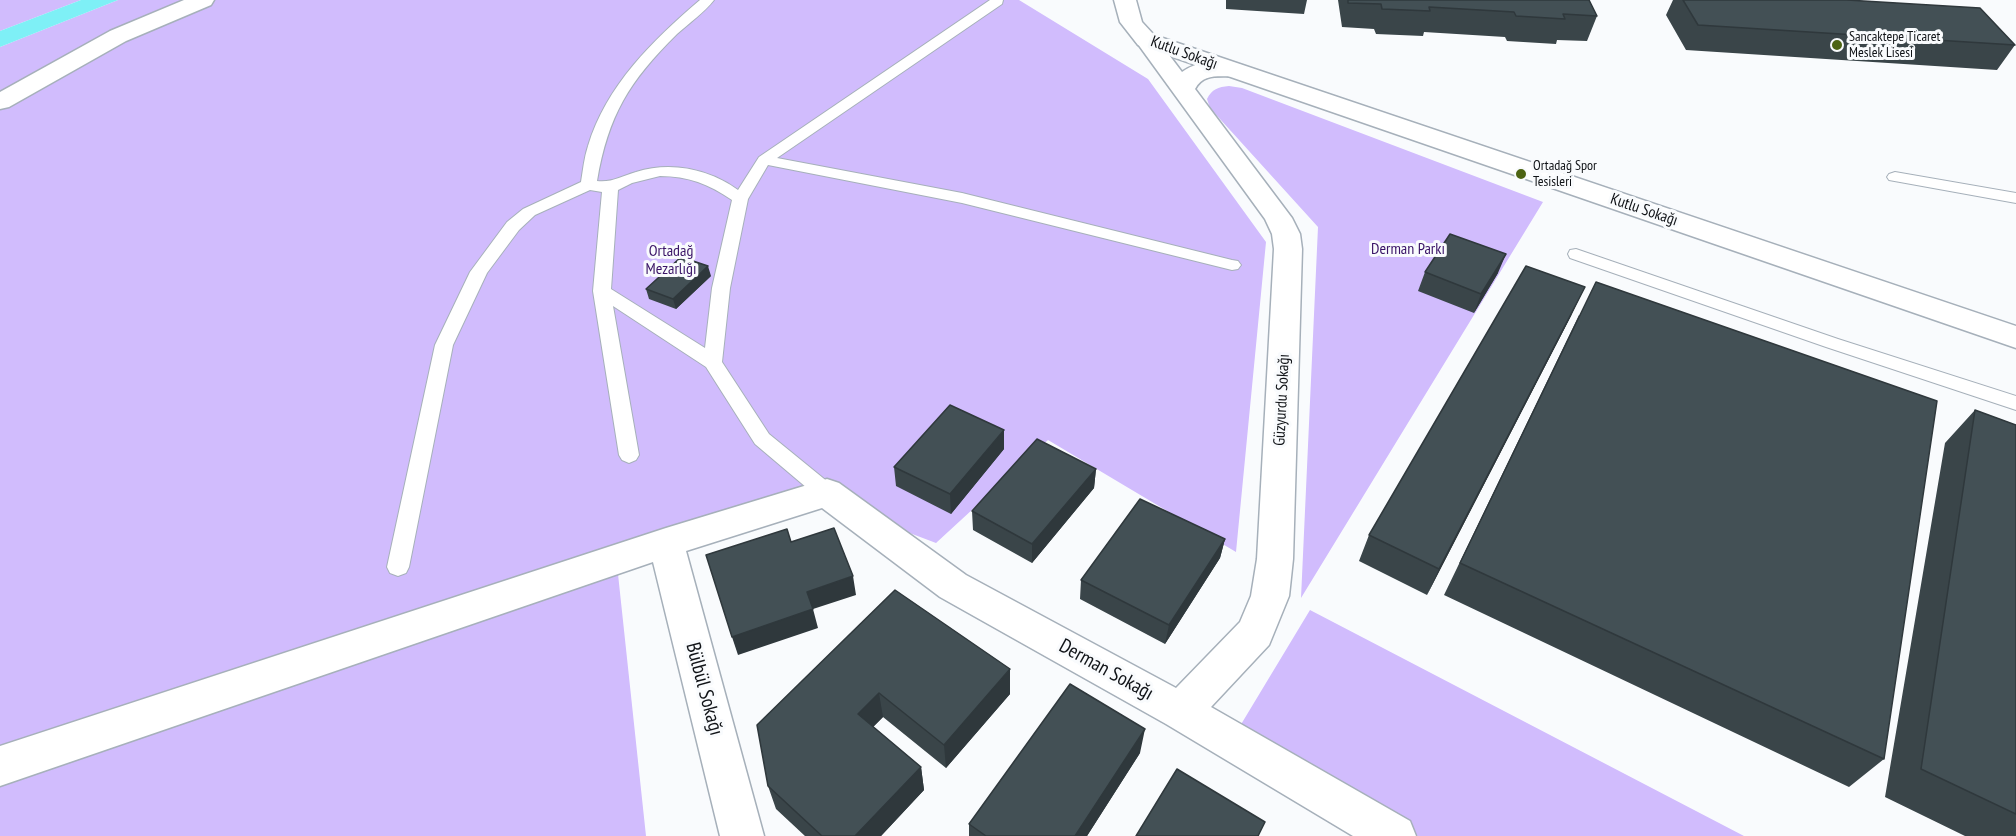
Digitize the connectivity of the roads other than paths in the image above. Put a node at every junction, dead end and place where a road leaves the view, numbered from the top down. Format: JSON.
{"nodes":[{"id":1,"x":203,"y":0,"type":"edge"},
{"id":2,"x":708,"y":0,"type":"edge"},
{"id":3,"x":1125,"y":0,"type":"edge"},
{"id":4,"x":997,"y":1,"type":"edge"},
{"id":5,"x":1146,"y":40,"type":"junction"},
{"id":6,"x":1233,"y":70,"type":"junction"},
{"id":7,"x":1182,"y":90,"type":"junction"},
{"id":8,"x":0,"y":102,"type":"edge"},
{"id":9,"x":764,"y":160,"type":"junction"},
{"id":10,"x":1895,"y":177,"type":"dead end"},
{"id":11,"x":588,"y":185,"type":"junction"},
{"id":12,"x":610,"y":188,"type":"junction"},
{"id":13,"x":2016,"y":198,"type":"edge"},
{"id":14,"x":740,"y":199,"type":"junction"},
{"id":15,"x":1576,"y":254,"type":"dead end"},
{"id":16,"x":1232,"y":265,"type":"dead end"},
{"id":17,"x":602,"y":291,"type":"junction"},
{"id":18,"x":2016,"y":337,"type":"edge"},
{"id":19,"x":713,"y":362,"type":"junction"},
{"id":20,"x":2016,"y":403,"type":"edge"},
{"id":21,"x":629,"y":455,"type":"dead end"},
{"id":22,"x":827,"y":493,"type":"junction"},
{"id":23,"x":666,"y":543,"type":"junction"},
{"id":24,"x":398,"y":567,"type":"dead end"},
{"id":25,"x":1181,"y":711,"type":"junction"},
{"id":26,"x":0,"y":766,"type":"edge"},
{"id":27,"x":742,"y":836,"type":"edge"},
{"id":28,"x":1394,"y":836,"type":"edge"}],
"edges":[{"from":1,"to":8,"type":"street"},
{"from":2,"to":11,"type":"lane"},
{"from":3,"to":5,"type":"street","name":"Kutlu Sokağı"},
{"from":4,"to":9,"type":"lane"},
{"from":5,"to":6,"type":"street","name":"Kutlu Sokağı"},
{"from":5,"to":7,"type":"street","name":"Güzyurdu Sokağı"},
{"from":6,"to":7,"type":"street"},
{"from":6,"to":18,"type":"street","name":"Kutlu Sokağı"},
{"from":7,"to":25,"type":"street","name":"Güzyurdu Sokağı"},
{"from":9,"to":14,"type":"lane"},
{"from":9,"to":16,"type":"lane"},
{"from":10,"to":13,"type":"lane"},
{"from":11,"to":12,"type":"lane"},
{"from":11,"to":24,"type":"lane"},
{"from":12,"to":14,"type":"lane"},
{"from":12,"to":17,"type":"lane"},
{"from":14,"to":19,"type":"lane"},
{"from":15,"to":20,"type":"lane"},
{"from":17,"to":19,"type":"lane"},
{"from":17,"to":21,"type":"lane"},
{"from":19,"to":22,"type":"lane"},
{"from":22,"to":23,"type":"street"},
{"from":22,"to":25,"type":"street","name":"Derman Sokağı"},
{"from":23,"to":26,"type":"street"},
{"from":23,"to":27,"type":"street","name":"Bülbül Sokağı"},
{"from":25,"to":28,"type":"street","name":"Derman Sokağı"}]}
